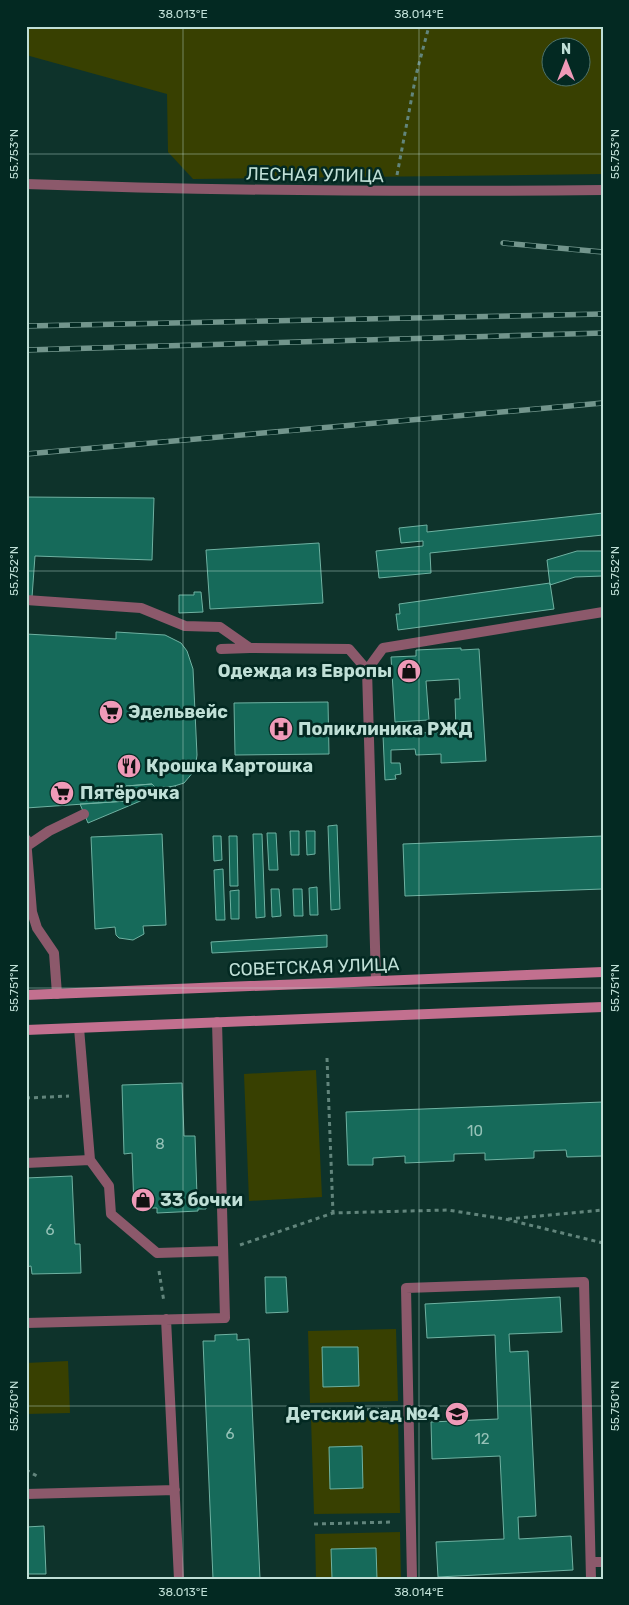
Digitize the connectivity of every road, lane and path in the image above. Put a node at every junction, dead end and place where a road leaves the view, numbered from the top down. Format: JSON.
{"nodes":[{"id":1,"x":429,"y":26,"type":"edge"},
{"id":2,"x":26,"y":184,"type":"edge"},
{"id":3,"x":603,"y":190,"type":"edge"},
{"id":4,"x":394,"y":192,"type":"junction"},
{"id":5,"x":26,"y":600,"type":"edge"},
{"id":6,"x":603,"y":612,"type":"edge"},
{"id":7,"x":250,"y":648,"type":"junction"},
{"id":8,"x":222,"y":649,"type":"dead end"},
{"id":9,"x":368,"y":670,"type":"junction"},
{"id":10,"x":84,"y":814,"type":"dead end"},
{"id":11,"x":26,"y":839,"type":"edge"},
{"id":12,"x":27,"y":846,"type":"edge"},
{"id":13,"x":29,"y":913,"type":"edge"},
{"id":14,"x":603,"y":972,"type":"edge"},
{"id":15,"x":376,"y":981,"type":"junction"},
{"id":16,"x":57,"y":994,"type":"junction"},
{"id":17,"x":26,"y":995,"type":"edge"},
{"id":18,"x":603,"y":1007,"type":"edge"},
{"id":19,"x":216,"y":1022,"type":"junction"},
{"id":20,"x":79,"y":1028,"type":"junction"},
{"id":21,"x":26,"y":1030,"type":"edge"},
{"id":22,"x":327,"y":1058,"type":"dead end"},
{"id":23,"x":84,"y":1086,"type":"junction"},
{"id":24,"x":26,"y":1098,"type":"edge"},
{"id":25,"x":90,"y":1160,"type":"junction"},
{"id":26,"x":26,"y":1163,"type":"edge"},
{"id":27,"x":603,"y":1210,"type":"edge"},
{"id":28,"x":333,"y":1213,"type":"junction"},
{"id":29,"x":505,"y":1219,"type":"junction"},
{"id":30,"x":603,"y":1243,"type":"edge"},
{"id":31,"x":223,"y":1251,"type":"junction"},
{"id":32,"x":157,"y":1253,"type":"junction"},
{"id":33,"x":166,"y":1319,"type":"junction"},
{"id":34,"x":26,"y":1323,"type":"edge"},
{"id":35,"x":409,"y":1409,"type":"junction"},
{"id":36,"x":311,"y":1410,"type":"dead end"},
{"id":37,"x":175,"y":1490,"type":"junction"},
{"id":38,"x":26,"y":1494,"type":"edge"},
{"id":39,"x":411,"y":1522,"type":"junction"},
{"id":40,"x":314,"y":1524,"type":"dead end"},
{"id":41,"x":591,"y":1562,"type":"junction"},
{"id":42,"x":603,"y":1562,"type":"edge"},
{"id":43,"x":180,"y":1579,"type":"edge"},
{"id":44,"x":412,"y":1579,"type":"edge"},
{"id":45,"x":591,"y":1579,"type":"edge"}],
"edges":[{"from":1,"to":4,"type":"path"},
{"from":2,"to":4,"type":"street","name":"ЛЕСНАЯ УЛИЦА"},
{"from":3,"to":4,"type":"street","name":"ЛЕСНАЯ УЛИЦА"},
{"from":5,"to":7,"type":"street"},
{"from":6,"to":9,"type":"street"},
{"from":7,"to":8,"type":"street"},
{"from":7,"to":9,"type":"street"},
{"from":9,"to":15,"type":"street"},
{"from":10,"to":12,"type":"street"},
{"from":11,"to":12,"type":"street"},
{"from":12,"to":13,"type":"street"},
{"from":13,"to":16,"type":"street"},
{"from":14,"to":15,"type":"main road","name":"СОВЕТСКАЯ УЛИЦА"},
{"from":15,"to":16,"type":"main road","name":"СОВЕТСКАЯ УЛИЦА"},
{"from":16,"to":17,"type":"main road","name":"СОВЕТСКАЯ УЛИЦА"},
{"from":18,"to":19,"type":"main road"},
{"from":19,"to":20,"type":"main road"},
{"from":19,"to":31,"type":"street"},
{"from":20,"to":21,"type":"main road"},
{"from":20,"to":23,"type":"street"},
{"from":22,"to":28,"type":"path"},
{"from":23,"to":24,"type":"path"},
{"from":23,"to":25,"type":"street"},
{"from":25,"to":26,"type":"street"},
{"from":25,"to":32,"type":"street"},
{"from":27,"to":29,"type":"path"},
{"from":28,"to":29,"type":"path"},
{"from":28,"to":31,"type":"path"},
{"from":29,"to":30,"type":"path"},
{"from":31,"to":32,"type":"street"},
{"from":31,"to":33,"type":"street"},
{"from":32,"to":33,"type":"path"},
{"from":33,"to":34,"type":"street"},
{"from":33,"to":37,"type":"street"},
{"from":35,"to":36,"type":"path"},
{"from":35,"to":39,"type":"street"},
{"from":35,"to":41,"type":"street"},
{"from":37,"to":38,"type":"street"},
{"from":37,"to":43,"type":"street"},
{"from":39,"to":40,"type":"path"},
{"from":39,"to":44,"type":"street"},
{"from":41,"to":42,"type":"street"},
{"from":41,"to":45,"type":"street"}]}
